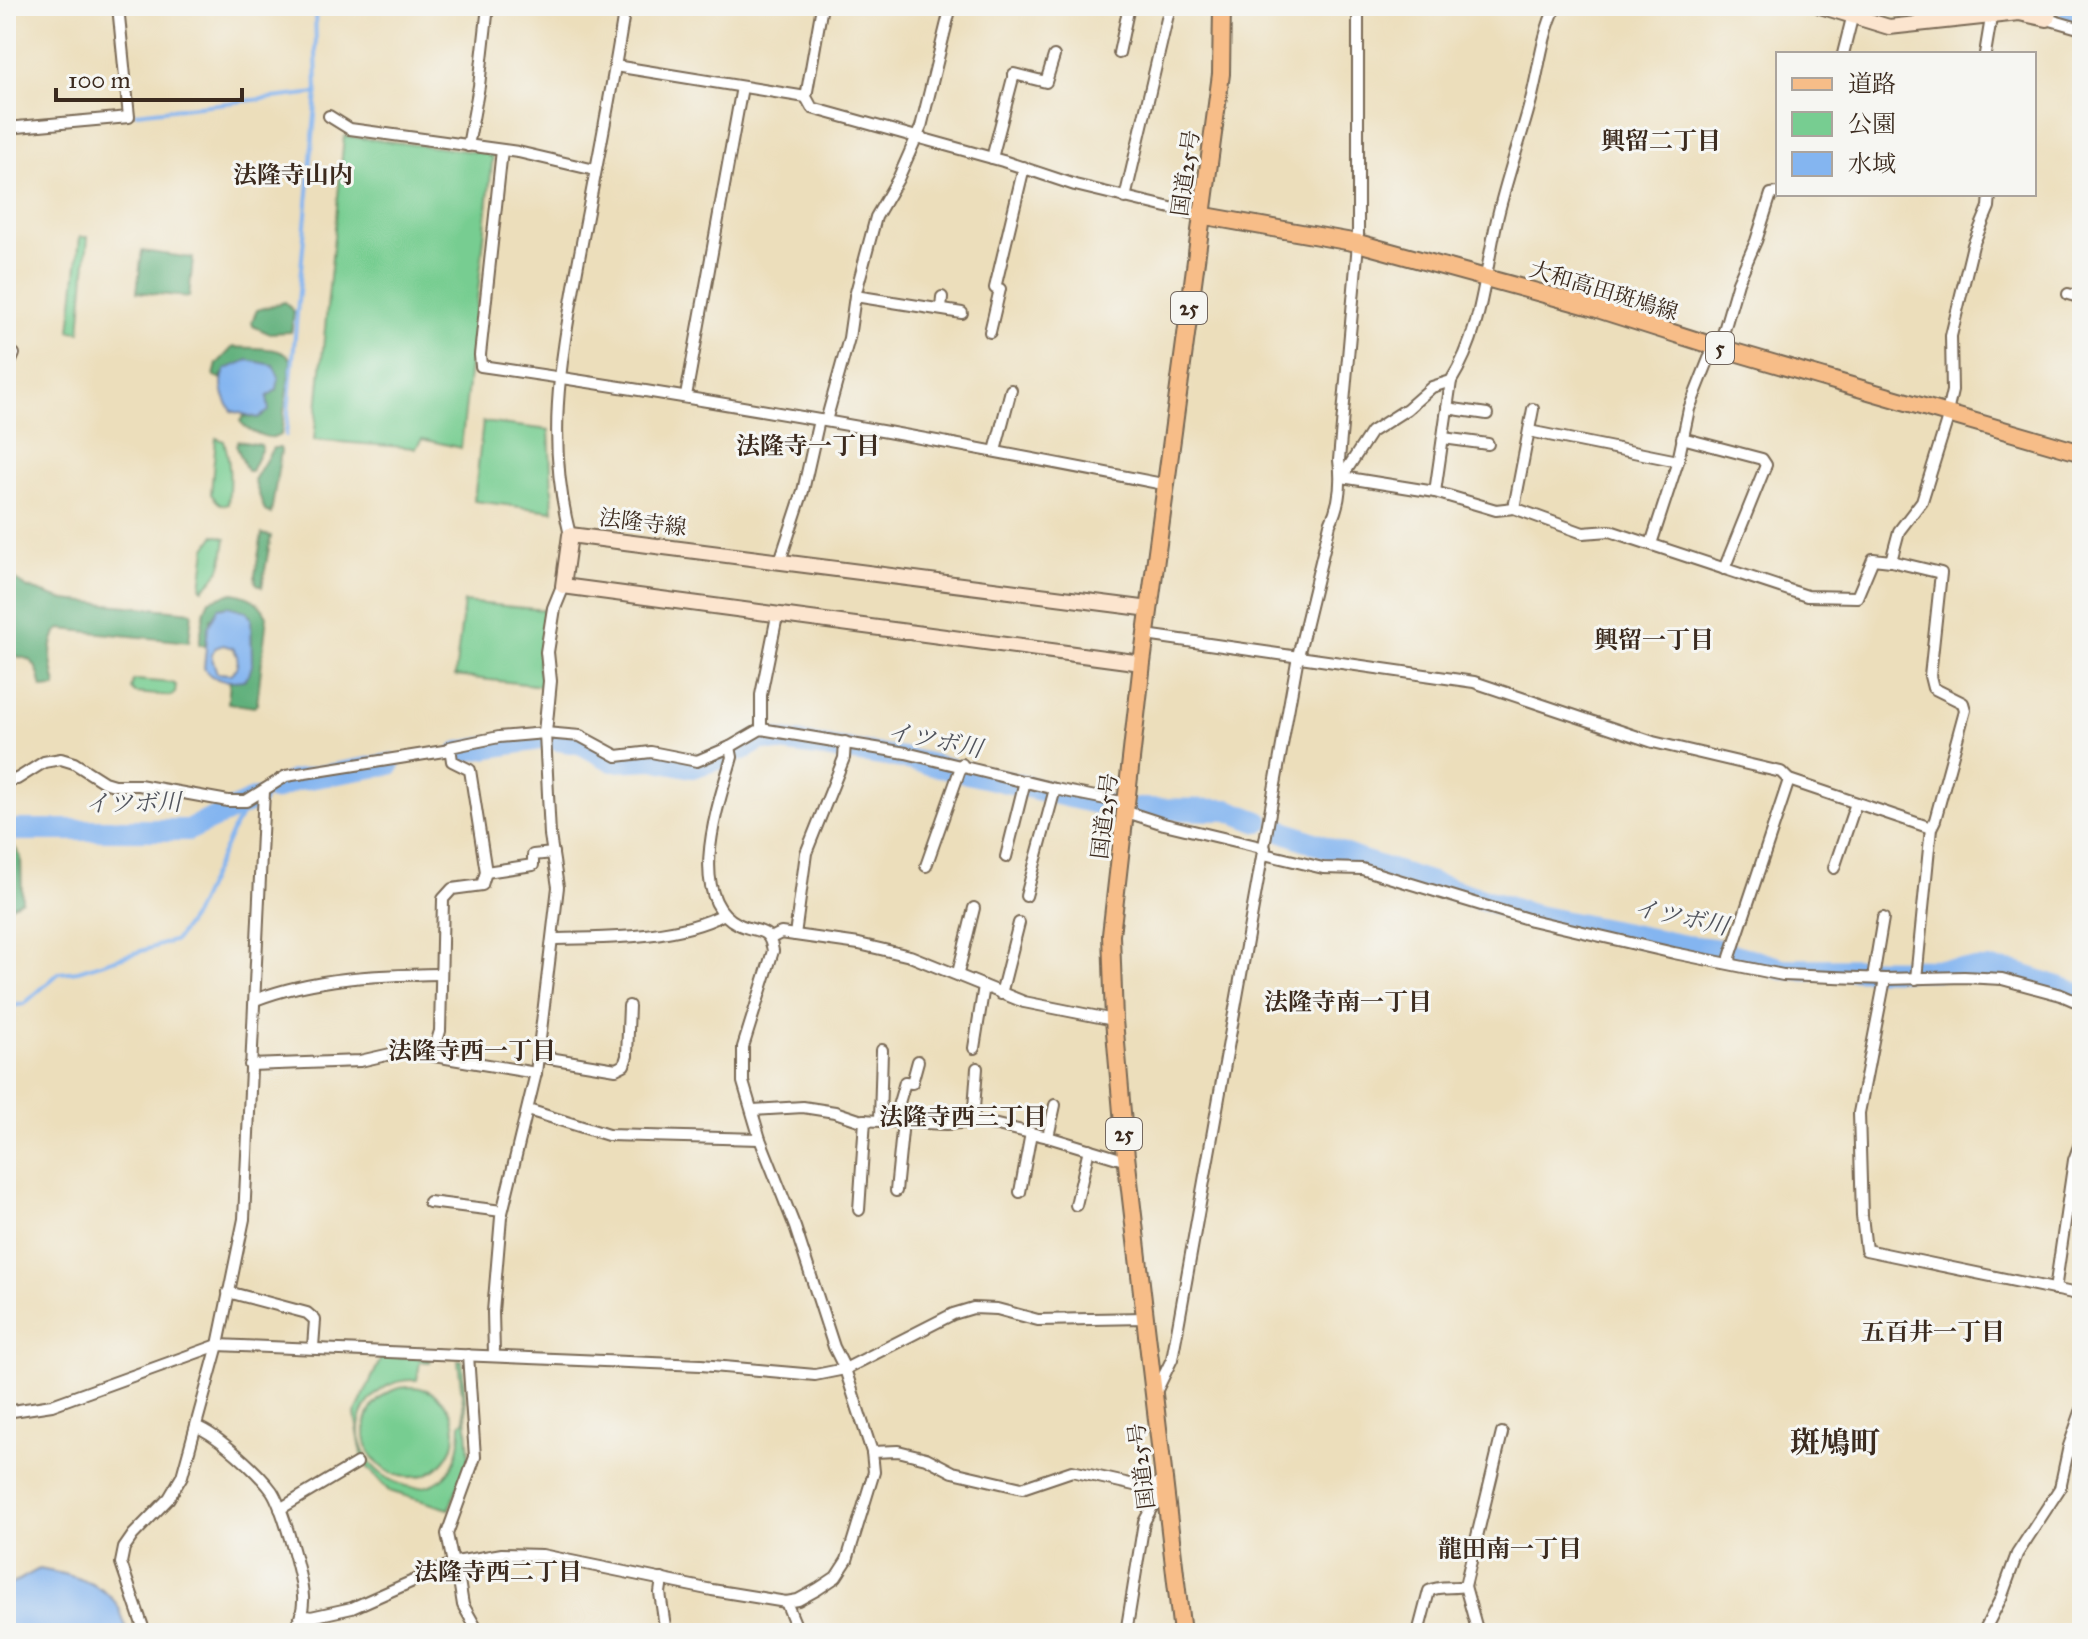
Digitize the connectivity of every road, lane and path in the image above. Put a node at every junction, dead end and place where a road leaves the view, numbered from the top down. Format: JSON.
{"nodes":[{"id":1,"x":118,"y":6,"type":"edge"},
{"id":2,"x":488,"y":6,"type":"edge"},
{"id":3,"x":625,"y":6,"type":"edge"},
{"id":4,"x":822,"y":6,"type":"edge"},
{"id":5,"x":951,"y":6,"type":"edge"},
{"id":6,"x":1129,"y":6,"type":"edge"},
{"id":7,"x":1170,"y":6,"type":"edge"},
{"id":8,"x":1222,"y":6,"type":"edge"},
{"id":9,"x":1358,"y":6,"type":"edge"},
{"id":10,"x":1556,"y":6,"type":"edge"},
{"id":11,"x":1820,"y":6,"type":"edge"},
{"id":12,"x":1955,"y":6,"type":"edge"},
{"id":13,"x":2049,"y":13,"type":"edge"},
{"id":14,"x":1852,"y":18,"type":"junction"},
{"id":15,"x":1991,"y":18,"type":"junction"},
{"id":16,"x":1950,"y":22,"type":"junction"},
{"id":17,"x":2082,"y":29,"type":"edge"},
{"id":18,"x":1844,"y":52,"type":"edge"},
{"id":19,"x":1985,"y":52,"type":"edge"},
{"id":20,"x":1119,"y":53,"type":"dead end"},
{"id":21,"x":1054,"y":56,"type":"dead end"},
{"id":22,"x":615,"y":66,"type":"junction"},
{"id":23,"x":742,"y":87,"type":"junction"},
{"id":24,"x":806,"y":97,"type":"junction"},
{"id":25,"x":329,"y":116,"type":"dead end"},
{"id":26,"x":6,"y":128,"type":"edge"},
{"id":27,"x":916,"y":136,"type":"junction"},
{"id":28,"x":468,"y":146,"type":"junction"},
{"id":29,"x":502,"y":150,"type":"junction"},
{"id":30,"x":992,"y":158,"type":"junction"},
{"id":31,"x":1024,"y":167,"type":"junction"},
{"id":32,"x":595,"y":170,"type":"junction"},
{"id":33,"x":1776,"y":193,"type":"edge"},
{"id":34,"x":1990,"y":196,"type":"edge"},
{"id":35,"x":1125,"y":198,"type":"junction"},
{"id":36,"x":1200,"y":215,"type":"junction"},
{"id":37,"x":1358,"y":243,"type":"junction"},
{"id":38,"x":1486,"y":278,"type":"junction"},
{"id":39,"x":2068,"y":294,"type":"dead end"},
{"id":40,"x":855,"y":296,"type":"junction"},
{"id":41,"x":2082,"y":298,"type":"edge"},
{"id":42,"x":962,"y":313,"type":"dead end"},
{"id":43,"x":990,"y":332,"type":"dead end"},
{"id":44,"x":1714,"y":346,"type":"junction"},
{"id":45,"x":14,"y":354,"type":"dead end"},
{"id":46,"x":6,"y":372,"type":"edge"},
{"id":47,"x":558,"y":377,"type":"junction"},
{"id":48,"x":1451,"y":381,"type":"junction"},
{"id":49,"x":1011,"y":390,"type":"dead end"},
{"id":50,"x":686,"y":396,"type":"junction"},
{"id":51,"x":1447,"y":408,"type":"junction"},
{"id":52,"x":1533,"y":409,"type":"dead end"},
{"id":53,"x":1487,"y":414,"type":"dead end"},
{"id":54,"x":1948,"y":414,"type":"junction"},
{"id":55,"x":823,"y":420,"type":"junction"},
{"id":56,"x":1529,"y":431,"type":"junction"},
{"id":57,"x":1443,"y":438,"type":"junction"},
{"id":58,"x":1682,"y":438,"type":"junction"},
{"id":59,"x":1488,"y":444,"type":"dead end"},
{"id":60,"x":995,"y":451,"type":"junction"},
{"id":61,"x":2082,"y":453,"type":"edge"},
{"id":62,"x":1678,"y":461,"type":"junction"},
{"id":63,"x":1342,"y":477,"type":"junction"},
{"id":64,"x":1168,"y":485,"type":"junction"},
{"id":65,"x":1435,"y":492,"type":"junction"},
{"id":66,"x":1514,"y":508,"type":"junction"},
{"id":67,"x":570,"y":535,"type":"junction"},
{"id":68,"x":1651,"y":544,"type":"junction"},
{"id":69,"x":780,"y":561,"type":"junction"},
{"id":70,"x":1891,"y":561,"type":"junction"},
{"id":71,"x":1724,"y":569,"type":"junction"},
{"id":72,"x":563,"y":586,"type":"junction"},
{"id":73,"x":1150,"y":609,"type":"junction"},
{"id":74,"x":777,"y":616,"type":"junction"},
{"id":75,"x":1146,"y":635,"type":"junction"},
{"id":76,"x":1298,"y":656,"type":"junction"},
{"id":77,"x":1142,"y":663,"type":"junction"},
{"id":78,"x":761,"y":729,"type":"junction"},
{"id":79,"x":545,"y":733,"type":"junction"},
{"id":80,"x":730,"y":747,"type":"junction"},
{"id":81,"x":845,"y":747,"type":"junction"},
{"id":82,"x":450,"y":750,"type":"junction"},
{"id":83,"x":960,"y":769,"type":"junction"},
{"id":84,"x":6,"y":780,"type":"edge"},
{"id":85,"x":1789,"y":780,"type":"junction"},
{"id":86,"x":1024,"y":785,"type":"junction"},
{"id":87,"x":264,"y":791,"type":"junction"},
{"id":88,"x":1054,"y":793,"type":"junction"},
{"id":89,"x":1856,"y":803,"type":"junction"},
{"id":90,"x":1124,"y":807,"type":"junction"},
{"id":91,"x":1931,"y":828,"type":"junction"},
{"id":92,"x":1265,"y":851,"type":"junction"},
{"id":93,"x":553,"y":853,"type":"junction"},
{"id":94,"x":1006,"y":857,"type":"dead end"},
{"id":95,"x":926,"y":866,"type":"dead end"},
{"id":96,"x":1834,"y":868,"type":"dead end"},
{"id":97,"x":486,"y":872,"type":"junction"},
{"id":98,"x":1026,"y":896,"type":"dead end"},
{"id":99,"x":974,"y":908,"type":"dead end"},
{"id":100,"x":724,"y":914,"type":"junction"},
{"id":101,"x":1883,"y":918,"type":"dead end"},
{"id":102,"x":1019,"y":923,"type":"dead end"},
{"id":103,"x":795,"y":935,"type":"junction"},
{"id":104,"x":771,"y":938,"type":"junction"},
{"id":105,"x":553,"y":939,"type":"junction"},
{"id":106,"x":1732,"y":957,"type":"junction"},
{"id":107,"x":958,"y":973,"type":"junction"},
{"id":108,"x":1916,"y":973,"type":"junction"},
{"id":109,"x":441,"y":974,"type":"junction"},
{"id":110,"x":1877,"y":974,"type":"junction"},
{"id":111,"x":984,"y":986,"type":"junction"},
{"id":112,"x":1001,"y":994,"type":"junction"},
{"id":113,"x":255,"y":1000,"type":"junction"},
{"id":114,"x":2082,"y":1004,"type":"edge"},
{"id":115,"x":629,"y":1006,"type":"dead end"},
{"id":116,"x":1114,"y":1020,"type":"junction"},
{"id":117,"x":974,"y":1048,"type":"dead end"},
{"id":118,"x":882,"y":1050,"type":"dead end"},
{"id":119,"x":433,"y":1054,"type":"junction"},
{"id":120,"x":537,"y":1056,"type":"junction"},
{"id":121,"x":918,"y":1061,"type":"dead end"},
{"id":122,"x":250,"y":1065,"type":"junction"},
{"id":123,"x":977,"y":1068,"type":"dead end"},
{"id":124,"x":536,"y":1073,"type":"junction"},
{"id":125,"x":1055,"y":1105,"type":"dead end"},
{"id":126,"x":528,"y":1110,"type":"junction"},
{"id":127,"x":753,"y":1110,"type":"junction"},
{"id":128,"x":865,"y":1120,"type":"junction"},
{"id":129,"x":880,"y":1120,"type":"junction"},
{"id":130,"x":898,"y":1121,"type":"junction"},
{"id":131,"x":973,"y":1122,"type":"junction"},
{"id":132,"x":1031,"y":1133,"type":"junction"},
{"id":133,"x":1048,"y":1137,"type":"junction"},
{"id":134,"x":2082,"y":1138,"type":"edge"},
{"id":135,"x":760,"y":1139,"type":"junction"},
{"id":136,"x":1089,"y":1149,"type":"junction"},
{"id":137,"x":1127,"y":1161,"type":"junction"},
{"id":138,"x":896,"y":1191,"type":"dead end"},
{"id":139,"x":1020,"y":1192,"type":"dead end"},
{"id":140,"x":429,"y":1202,"type":"dead end"},
{"id":141,"x":1076,"y":1205,"type":"dead end"},
{"id":142,"x":859,"y":1210,"type":"dead end"},
{"id":143,"x":502,"y":1211,"type":"junction"},
{"id":144,"x":2055,"y":1290,"type":"junction"},
{"id":145,"x":228,"y":1292,"type":"junction"},
{"id":146,"x":2082,"y":1295,"type":"edge"},
{"id":147,"x":1145,"y":1318,"type":"junction"},
{"id":148,"x":218,"y":1345,"type":"junction"},
{"id":149,"x":313,"y":1347,"type":"junction"},
{"id":150,"x":468,"y":1355,"type":"junction"},
{"id":151,"x":494,"y":1355,"type":"junction"},
{"id":152,"x":845,"y":1369,"type":"junction"},
{"id":153,"x":1155,"y":1395,"type":"junction"},
{"id":154,"x":2082,"y":1409,"type":"edge"},
{"id":155,"x":6,"y":1412,"type":"edge"},
{"id":156,"x":197,"y":1427,"type":"junction"},
{"id":157,"x":1502,"y":1433,"type":"dead end"},
{"id":158,"x":872,"y":1452,"type":"junction"},
{"id":159,"x":357,"y":1463,"type":"dead end"},
{"id":160,"x":1166,"y":1482,"type":"junction"},
{"id":161,"x":280,"y":1509,"type":"junction"},
{"id":162,"x":455,"y":1563,"type":"junction"},
{"id":163,"x":662,"y":1579,"type":"junction"},
{"id":164,"x":1465,"y":1586,"type":"junction"},
{"id":165,"x":786,"y":1602,"type":"junction"},
{"id":166,"x":301,"y":1615,"type":"junction"},
{"id":167,"x":145,"y":1633,"type":"edge"},
{"id":168,"x":294,"y":1633,"type":"edge"},
{"id":169,"x":479,"y":1633,"type":"edge"},
{"id":170,"x":666,"y":1633,"type":"edge"},
{"id":171,"x":795,"y":1633,"type":"edge"},
{"id":172,"x":1126,"y":1633,"type":"edge"},
{"id":173,"x":1182,"y":1633,"type":"edge"},
{"id":174,"x":1418,"y":1633,"type":"edge"},
{"id":175,"x":1478,"y":1633,"type":"edge"},
{"id":176,"x":1983,"y":1633,"type":"edge"}],
"edges":[{"from":1,"to":26,"type":"street"},
{"from":2,"to":28,"type":"street"},
{"from":3,"to":22,"type":"street"},
{"from":4,"to":24,"type":"street"},
{"from":5,"to":27,"type":"street"},
{"from":6,"to":20,"type":"street"},
{"from":7,"to":35,"type":"street"},
{"from":8,"to":36,"type":"main road","name":"国道25号","number":"25"},
{"from":9,"to":37,"type":"street"},
{"from":10,"to":38,"type":"street"},
{"from":11,"to":14,"type":"main road"},
{"from":12,"to":16,"type":"street"},
{"from":13,"to":15,"type":"main road"},
{"from":13,"to":17,"type":"street"},
{"from":14,"to":16,"type":"main road"},
{"from":14,"to":18,"type":"street"},
{"from":15,"to":16,"type":"main road"},
{"from":15,"to":19,"type":"street"},
{"from":21,"to":30,"type":"street"},
{"from":22,"to":23,"type":"street"},
{"from":22,"to":32,"type":"street"},
{"from":23,"to":24,"type":"street"},
{"from":23,"to":50,"type":"street"},
{"from":24,"to":27,"type":"street"},
{"from":25,"to":28,"type":"street"},
{"from":27,"to":30,"type":"street"},
{"from":27,"to":40,"type":"street"},
{"from":28,"to":29,"type":"street"},
{"from":29,"to":32,"type":"street"},
{"from":29,"to":47,"type":"street"},
{"from":30,"to":31,"type":"street"},
{"from":31,"to":35,"type":"street"},
{"from":31,"to":43,"type":"street"},
{"from":32,"to":47,"type":"street"},
{"from":33,"to":44,"type":"street"},
{"from":34,"to":54,"type":"street"},
{"from":35,"to":36,"type":"street"},
{"from":36,"to":37,"type":"main road","name":"大和高田斑鳩線","number":"5"},
{"from":36,"to":64,"type":"main road","name":"国道25号","number":"25"},
{"from":37,"to":38,"type":"main road","name":"大和高田斑鳩線","number":"5"},
{"from":37,"to":63,"type":"street"},
{"from":38,"to":44,"type":"main road","name":"大和高田斑鳩線","number":"5"},
{"from":38,"to":48,"type":"street"},
{"from":39,"to":41,"type":"street"},
{"from":40,"to":42,"type":"street"},
{"from":40,"to":55,"type":"street"},
{"from":44,"to":54,"type":"main road","name":"大和高田斑鳩線","number":"5"},
{"from":44,"to":58,"type":"street"},
{"from":45,"to":46,"type":"street"},
{"from":47,"to":50,"type":"street"},
{"from":47,"to":67,"type":"street"},
{"from":48,"to":51,"type":"street"},
{"from":48,"to":63,"type":"street"},
{"from":49,"to":60,"type":"street"},
{"from":50,"to":55,"type":"street"},
{"from":51,"to":53,"type":"street"},
{"from":51,"to":57,"type":"street"},
{"from":52,"to":56,"type":"street"},
{"from":54,"to":61,"type":"main road","name":"大和高田斑鳩線","number":"5"},
{"from":54,"to":70,"type":"street"},
{"from":55,"to":60,"type":"street"},
{"from":55,"to":69,"type":"street"},
{"from":56,"to":62,"type":"street"},
{"from":56,"to":66,"type":"street"},
{"from":57,"to":59,"type":"street"},
{"from":57,"to":65,"type":"street"},
{"from":58,"to":62,"type":"street"},
{"from":58,"to":71,"type":"street"},
{"from":60,"to":64,"type":"street"},
{"from":62,"to":68,"type":"street"},
{"from":63,"to":65,"type":"street"},
{"from":63,"to":76,"type":"street"},
{"from":64,"to":73,"type":"main road","name":"国道25号","number":"25"},
{"from":65,"to":66,"type":"street"},
{"from":66,"to":68,"type":"street"},
{"from":67,"to":69,"type":"main road","name":"法隆寺線"},
{"from":67,"to":72,"type":"main road","name":"法隆寺線"},
{"from":68,"to":71,"type":"street"},
{"from":69,"to":73,"type":"main road","name":"法隆寺線"},
{"from":70,"to":71,"type":"street"},
{"from":70,"to":91,"type":"street"},
{"from":72,"to":74,"type":"main road"},
{"from":72,"to":79,"type":"street"},
{"from":73,"to":75,"type":"main road","name":"国道25号","number":"25"},
{"from":74,"to":77,"type":"main road"},
{"from":74,"to":78,"type":"street"},
{"from":75,"to":76,"type":"street"},
{"from":75,"to":77,"type":"main road","name":"国道25号","number":"25"},
{"from":76,"to":85,"type":"street"},
{"from":76,"to":92,"type":"street"},
{"from":77,"to":90,"type":"main road","name":"国道25号","number":"25"},
{"from":78,"to":80,"type":"street"},
{"from":78,"to":81,"type":"street"},
{"from":79,"to":80,"type":"street"},
{"from":79,"to":82,"type":"street"},
{"from":79,"to":93,"type":"street"},
{"from":80,"to":100,"type":"street"},
{"from":81,"to":83,"type":"street"},
{"from":81,"to":103,"type":"street"},
{"from":82,"to":87,"type":"street"},
{"from":82,"to":97,"type":"street"},
{"from":83,"to":86,"type":"street"},
{"from":83,"to":95,"type":"street"},
{"from":84,"to":87,"type":"street"},
{"from":85,"to":89,"type":"street"},
{"from":85,"to":106,"type":"street"},
{"from":86,"to":88,"type":"street"},
{"from":86,"to":94,"type":"street"},
{"from":87,"to":113,"type":"street"},
{"from":88,"to":90,"type":"street"},
{"from":88,"to":98,"type":"street"},
{"from":89,"to":91,"type":"street"},
{"from":89,"to":96,"type":"street"},
{"from":90,"to":92,"type":"street"},
{"from":90,"to":116,"type":"main road","name":"国道25号","number":"25"},
{"from":91,"to":108,"type":"street"},
{"from":92,"to":106,"type":"street"},
{"from":92,"to":153,"type":"street"},
{"from":93,"to":97,"type":"street"},
{"from":93,"to":105,"type":"street"},
{"from":97,"to":109,"type":"street"},
{"from":99,"to":107,"type":"street"},
{"from":100,"to":104,"type":"street"},
{"from":100,"to":105,"type":"street"},
{"from":101,"to":110,"type":"street"},
{"from":102,"to":112,"type":"street"},
{"from":103,"to":104,"type":"street"},
{"from":103,"to":107,"type":"street"},
{"from":104,"to":127,"type":"street"},
{"from":105,"to":120,"type":"street"},
{"from":106,"to":110,"type":"street"},
{"from":107,"to":111,"type":"street"},
{"from":108,"to":110,"type":"street"},
{"from":108,"to":114,"type":"street"},
{"from":109,"to":113,"type":"street"},
{"from":109,"to":119,"type":"street"},
{"from":110,"to":144,"type":"street"},
{"from":111,"to":112,"type":"street"},
{"from":111,"to":117,"type":"street"},
{"from":112,"to":116,"type":"street"},
{"from":113,"to":122,"type":"street"},
{"from":115,"to":120,"type":"street"},
{"from":116,"to":137,"type":"main road","name":"国道25号","number":"25"},
{"from":118,"to":129,"type":"street"},
{"from":119,"to":122,"type":"street"},
{"from":119,"to":124,"type":"street"},
{"from":120,"to":124,"type":"street"},
{"from":121,"to":130,"type":"street"},
{"from":122,"to":145,"type":"street"},
{"from":123,"to":131,"type":"street"},
{"from":124,"to":126,"type":"street"},
{"from":125,"to":133,"type":"street"},
{"from":126,"to":135,"type":"street"},
{"from":126,"to":143,"type":"street"},
{"from":127,"to":128,"type":"street"},
{"from":127,"to":135,"type":"street"},
{"from":128,"to":129,"type":"street"},
{"from":128,"to":142,"type":"street"},
{"from":129,"to":130,"type":"street"},
{"from":130,"to":131,"type":"street"},
{"from":130,"to":138,"type":"street"},
{"from":131,"to":132,"type":"street"},
{"from":132,"to":133,"type":"street"},
{"from":132,"to":139,"type":"street"},
{"from":133,"to":136,"type":"street"},
{"from":134,"to":144,"type":"street"},
{"from":135,"to":152,"type":"street"},
{"from":136,"to":137,"type":"street"},
{"from":136,"to":141,"type":"street"},
{"from":137,"to":147,"type":"main road","name":"国道25号","number":"25"},
{"from":140,"to":143,"type":"street"},
{"from":143,"to":151,"type":"street"},
{"from":144,"to":146,"type":"street"},
{"from":145,"to":148,"type":"street"},
{"from":145,"to":149,"type":"street"},
{"from":147,"to":152,"type":"street"},
{"from":147,"to":153,"type":"main road","name":"国道25号","number":"25"},
{"from":148,"to":149,"type":"street"},
{"from":148,"to":155,"type":"street"},
{"from":148,"to":156,"type":"street"},
{"from":149,"to":150,"type":"street"},
{"from":150,"to":151,"type":"street"},
{"from":150,"to":162,"type":"street"},
{"from":151,"to":152,"type":"street"},
{"from":152,"to":158,"type":"street"},
{"from":153,"to":160,"type":"main road","name":"国道25号","number":"25"},
{"from":154,"to":176,"type":"street"},
{"from":156,"to":161,"type":"street"},
{"from":156,"to":167,"type":"street"},
{"from":157,"to":164,"type":"street"},
{"from":158,"to":160,"type":"street"},
{"from":158,"to":165,"type":"street"},
{"from":159,"to":161,"type":"street"},
{"from":160,"to":172,"type":"street"},
{"from":160,"to":173,"type":"main road","name":"国道25号","number":"25"},
{"from":161,"to":166,"type":"street"},
{"from":162,"to":163,"type":"street"},
{"from":162,"to":166,"type":"street"},
{"from":162,"to":169,"type":"street"},
{"from":163,"to":165,"type":"street"},
{"from":163,"to":170,"type":"street"},
{"from":164,"to":174,"type":"street"},
{"from":164,"to":175,"type":"street"},
{"from":165,"to":171,"type":"street"},
{"from":166,"to":168,"type":"street"}]}
